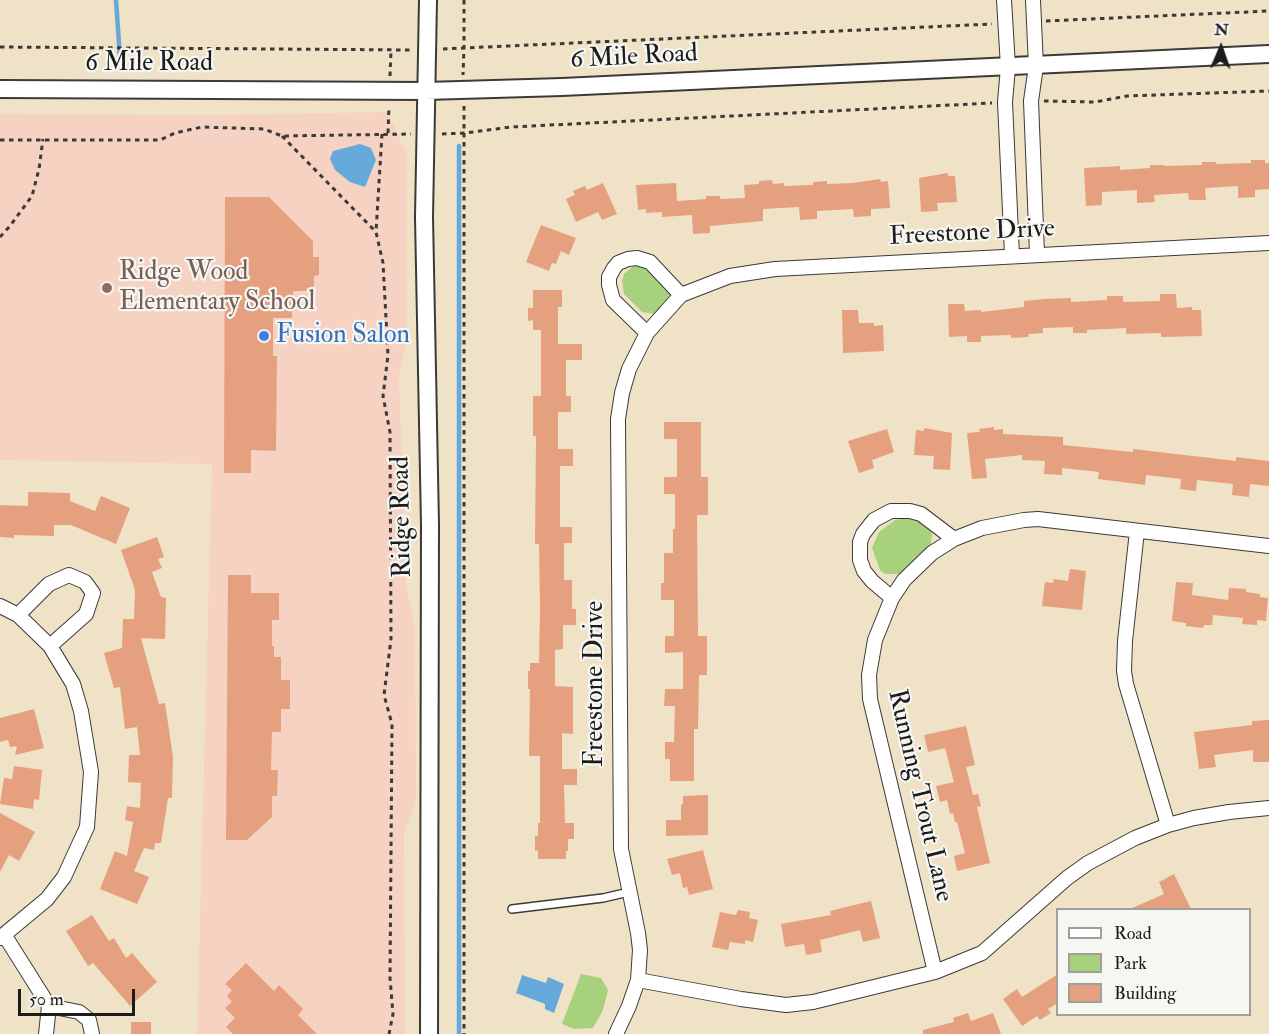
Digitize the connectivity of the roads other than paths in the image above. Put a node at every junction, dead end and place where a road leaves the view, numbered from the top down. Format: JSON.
{"nodes":[{"id":1,"x":428,"y":0,"type":"edge"},
{"id":2,"x":1004,"y":0,"type":"edge"},
{"id":3,"x":1033,"y":0,"type":"edge"},
{"id":4,"x":1269,"y":54,"type":"edge"},
{"id":5,"x":1036,"y":66,"type":"junction"},
{"id":6,"x":1008,"y":67,"type":"junction"},
{"id":7,"x":0,"y":89,"type":"edge"},
{"id":8,"x":426,"y":91,"type":"junction"},
{"id":9,"x":1269,"y":243,"type":"edge"},
{"id":10,"x":1037,"y":254,"type":"junction"},
{"id":11,"x":1011,"y":255,"type":"junction"},
{"id":12,"x":681,"y":295,"type":"junction"},
{"id":13,"x":647,"y":333,"type":"junction"},
{"id":14,"x":1137,"y":531,"type":"junction"},
{"id":15,"x":954,"y":539,"type":"junction"},
{"id":16,"x":1269,"y":546,"type":"edge"},
{"id":17,"x":891,"y":598,"type":"junction"},
{"id":18,"x":0,"y":606,"type":"edge"},
{"id":19,"x":18,"y":615,"type":"junction"},
{"id":20,"x":50,"y":646,"type":"junction"},
{"id":21,"x":1269,"y":808,"type":"edge"},
{"id":22,"x":1168,"y":825,"type":"junction"},
{"id":23,"x":629,"y":892,"type":"junction"},
{"id":24,"x":512,"y":909,"type":"dead end"},
{"id":25,"x":2,"y":937,"type":"edge"},
{"id":26,"x":935,"y":972,"type":"junction"},
{"id":27,"x":638,"y":980,"type":"junction"},
{"id":28,"x":49,"y":1006,"type":"junction"},
{"id":29,"x":46,"y":1034,"type":"edge"},
{"id":30,"x":92,"y":1034,"type":"edge"},
{"id":31,"x":429,"y":1034,"type":"edge"},
{"id":32,"x":615,"y":1034,"type":"edge"}],
"edges":[{"from":1,"to":8,"type":"street","name":"Ridge Road"},
{"from":2,"to":6,"type":"street"},
{"from":3,"to":5,"type":"street"},
{"from":4,"to":5,"type":"street","name":"6 Mile Road"},
{"from":5,"to":6,"type":"street","name":"6 Mile Road"},
{"from":5,"to":10,"type":"street"},
{"from":6,"to":8,"type":"street","name":"6 Mile Road"},
{"from":6,"to":11,"type":"street"},
{"from":7,"to":8,"type":"street","name":"6 Mile Road"},
{"from":8,"to":31,"type":"street","name":"Ridge Road"},
{"from":9,"to":10,"type":"street","name":"Freestone Drive"},
{"from":10,"to":11,"type":"street","name":"Freestone Drive"},
{"from":11,"to":12,"type":"street","name":"Freestone Drive"},
{"from":12,"to":13,"type":"street","name":"Freestone Drive"},
{"from":12,"to":13,"type":"street"},
{"from":13,"to":23,"type":"street","name":"Freestone Drive"},
{"from":14,"to":15,"type":"street","name":"Running Trout Lane"},
{"from":14,"to":16,"type":"street","name":"Running Trout Lane"},
{"from":14,"to":22,"type":"street"},
{"from":15,"to":17,"type":"street","name":"Running Trout Lane"},
{"from":15,"to":17,"type":"street"},
{"from":17,"to":26,"type":"street","name":"Running Trout Lane"},
{"from":18,"to":19,"type":"street"},
{"from":19,"to":20,"type":"street"},
{"from":19,"to":20,"type":"street"},
{"from":20,"to":25,"type":"street"},
{"from":21,"to":22,"type":"street"},
{"from":22,"to":26,"type":"street"},
{"from":23,"to":24,"type":"lane"},
{"from":23,"to":27,"type":"street","name":"Freestone Drive"},
{"from":25,"to":28,"type":"street"},
{"from":26,"to":27,"type":"street"},
{"from":27,"to":32,"type":"street","name":"Freestone Drive"},
{"from":28,"to":29,"type":"street"},
{"from":28,"to":30,"type":"street"}]}
